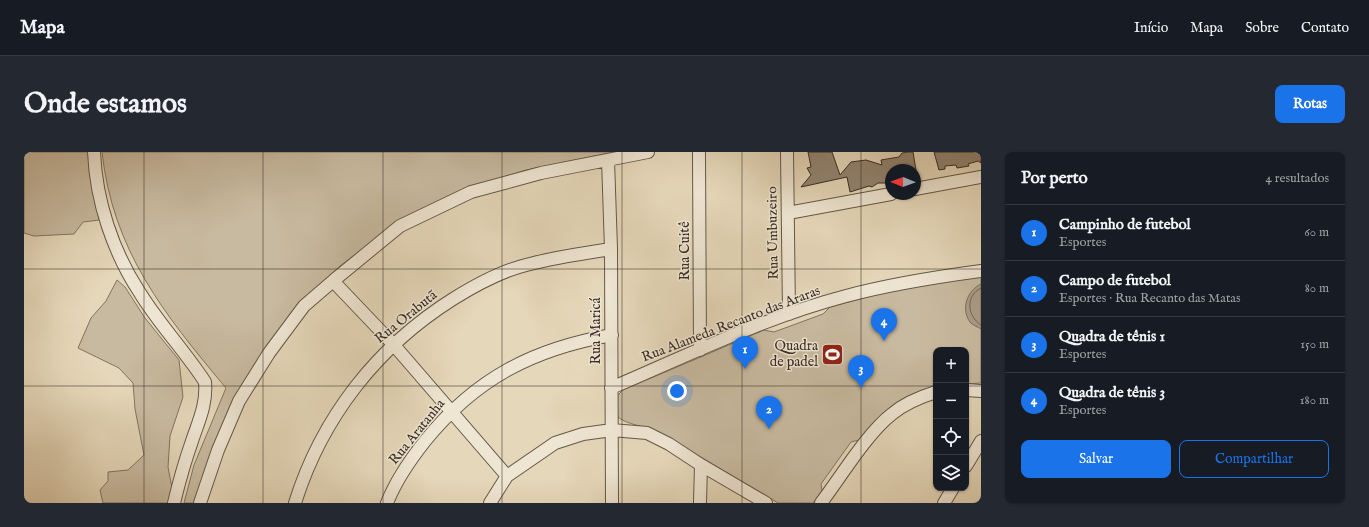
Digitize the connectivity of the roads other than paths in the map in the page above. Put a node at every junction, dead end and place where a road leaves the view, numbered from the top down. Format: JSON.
{"nodes":[{"id":1,"x":94,"y":152,"type":"edge"},
{"id":2,"x":648,"y":152,"type":"edge"},
{"id":3,"x":700,"y":152,"type":"edge"},
{"id":4,"x":787,"y":152,"type":"edge"},
{"id":5,"x":608,"y":160,"type":"junction"},
{"id":6,"x":981,"y":177,"type":"edge"},
{"id":7,"x":921,"y":188,"type":"edge"},
{"id":8,"x":885,"y":195,"type":"edge"},
{"id":9,"x":788,"y":213,"type":"junction"},
{"id":10,"x":611,"y":249,"type":"junction"},
{"id":11,"x":981,"y":271,"type":"edge"},
{"id":12,"x":333,"y":281,"type":"junction"},
{"id":13,"x":789,"y":314,"type":"junction"},
{"id":14,"x":612,"y":336,"type":"junction"},
{"id":15,"x":394,"y":344,"type":"junction"},
{"id":16,"x":700,"y":350,"type":"junction"},
{"id":17,"x":612,"y":388,"type":"junction"},
{"id":18,"x":969,"y":390,"type":"edge"},
{"id":19,"x":981,"y":391,"type":"edge"},
{"id":20,"x":933,"y":393,"type":"edge"},
{"id":21,"x":450,"y":411,"type":"junction"},
{"id":22,"x":612,"y":430,"type":"junction"},
{"id":23,"x":981,"y":441,"type":"edge"},
{"id":24,"x":969,"y":461,"type":"edge"},
{"id":25,"x":701,"y":465,"type":"junction"},
{"id":26,"x":507,"y":476,"type":"junction"},
{"id":27,"x":951,"y":491,"type":"edge"},
{"id":28,"x":174,"y":503,"type":"edge"},
{"id":29,"x":200,"y":503,"type":"edge"},
{"id":30,"x":295,"y":503,"type":"edge"},
{"id":31,"x":387,"y":503,"type":"edge"},
{"id":32,"x":490,"y":503,"type":"edge"},
{"id":33,"x":612,"y":503,"type":"edge"},
{"id":34,"x":700,"y":503,"type":"edge"},
{"id":35,"x":766,"y":503,"type":"edge"},
{"id":36,"x":821,"y":503,"type":"edge"},
{"id":37,"x":944,"y":503,"type":"edge"}],
"edges":[{"from":1,"to":28,"type":"street"},
{"from":2,"to":5,"type":"street"},
{"from":3,"to":16,"type":"street","name":"Rua Cuitê"},
{"from":4,"to":9,"type":"street","name":"Rua Umbuzeiro"},
{"from":5,"to":10,"type":"street","name":"Rua Maricá"},
{"from":5,"to":12,"type":"street"},
{"from":6,"to":7,"type":"street"},
{"from":8,"to":9,"type":"street"},
{"from":9,"to":13,"type":"street","name":"Rua Umbuzeiro"},
{"from":10,"to":14,"type":"street","name":"Rua Maricá"},
{"from":10,"to":15,"type":"street","name":"Rua Orabutã"},
{"from":11,"to":13,"type":"street","name":"Rua Alameda Recanto das Araras"},
{"from":12,"to":15,"type":"street"},
{"from":12,"to":29,"type":"street"},
{"from":13,"to":16,"type":"street","name":"Rua Alameda Recanto das Araras"},
{"from":14,"to":17,"type":"street","name":"Rua Maricá"},
{"from":14,"to":21,"type":"street","name":"Rua Aratanha"},
{"from":15,"to":21,"type":"street"},
{"from":15,"to":30,"type":"street","name":"Rua Orabutã"},
{"from":16,"to":17,"type":"street","name":"Rua Alameda Recanto das Araras"},
{"from":17,"to":22,"type":"street","name":"Rua Maricá"},
{"from":18,"to":19,"type":"street"},
{"from":20,"to":36,"type":"street"},
{"from":21,"to":26,"type":"street"},
{"from":21,"to":31,"type":"street","name":"Rua Aratanha"},
{"from":22,"to":25,"type":"street"},
{"from":22,"to":26,"type":"street"},
{"from":22,"to":33,"type":"street","name":"Rua Maricá"},
{"from":23,"to":24,"type":"street"},
{"from":25,"to":34,"type":"street"},
{"from":25,"to":35,"type":"street"},
{"from":26,"to":32,"type":"street"},
{"from":27,"to":37,"type":"street"}]}
